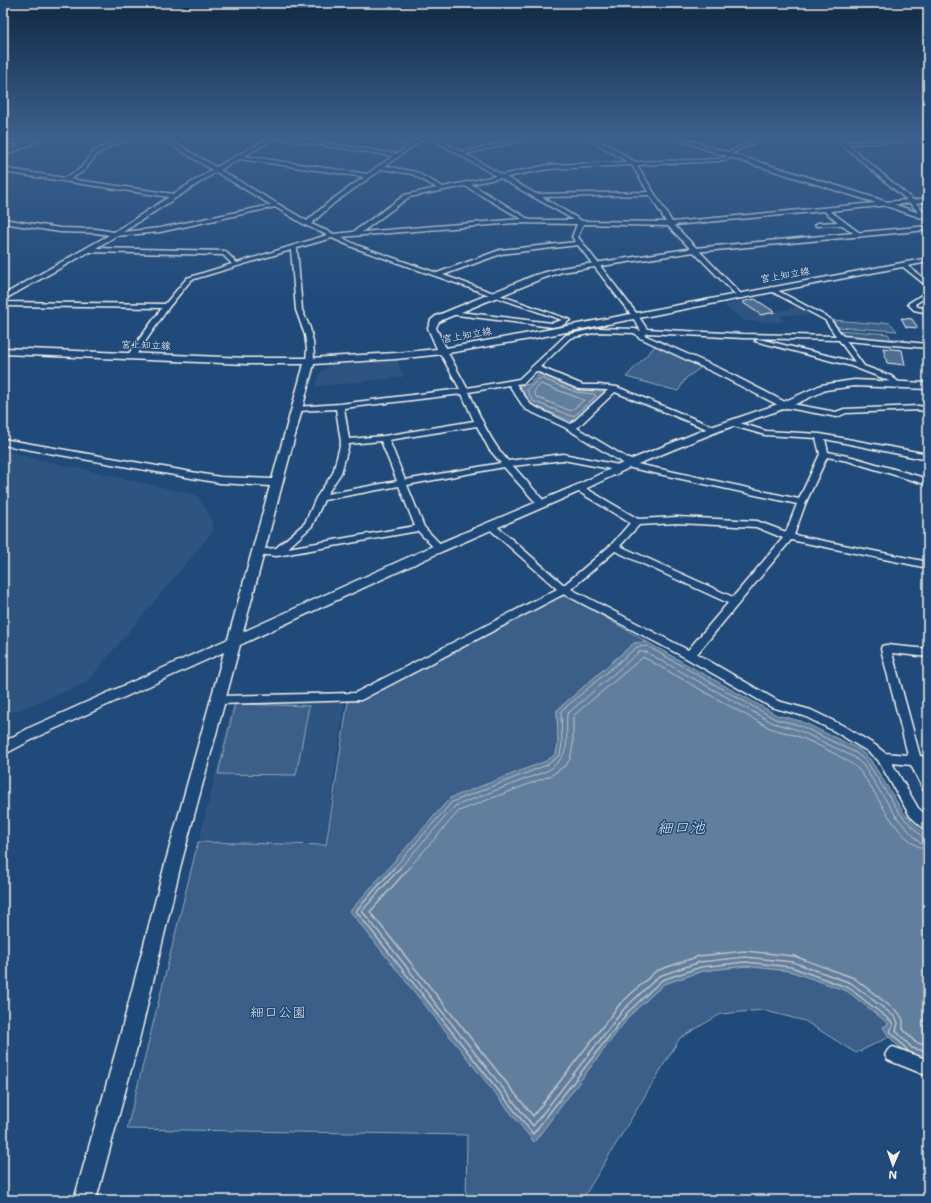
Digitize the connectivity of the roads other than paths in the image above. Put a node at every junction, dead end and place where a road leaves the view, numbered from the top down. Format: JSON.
{"nodes":[{"id":1,"x":143,"y":191,"type":"edge"},
{"id":2,"x":182,"y":191,"type":"edge"},
{"id":3,"x":254,"y":191,"type":"edge"},
{"id":4,"x":347,"y":191,"type":"edge"},
{"id":5,"x":431,"y":191,"type":"edge"},
{"id":6,"x":478,"y":191,"type":"edge"},
{"id":7,"x":526,"y":191,"type":"edge"},
{"id":8,"x":847,"y":191,"type":"edge"},
{"id":9,"x":899,"y":191,"type":"edge"},
{"id":10,"x":652,"y":193,"type":"joint"},
{"id":11,"x":174,"y":196,"type":"junction"},
{"id":12,"x":535,"y":196,"type":"junction"},
{"id":13,"x":928,"y":199,"type":"edge"},
{"id":14,"x":911,"y":201,"type":"junction"},
{"id":15,"x":889,"y":204,"type":"junction"},
{"id":16,"x":277,"y":205,"type":"junction"},
{"id":17,"x":827,"y":211,"type":"junction"},
{"id":18,"x":926,"y":217,"type":"edge"},
{"id":19,"x":3,"y":221,"type":"edge"},
{"id":20,"x":529,"y":221,"type":"junction"},
{"id":21,"x":581,"y":222,"type":"junction"},
{"id":22,"x":843,"y":223,"type":"junction"},
{"id":23,"x":307,"y":224,"type":"junction"},
{"id":24,"x":670,"y":224,"type":"junction"},
{"id":25,"x":818,"y":226,"type":"dead end"},
{"id":26,"x":928,"y":228,"type":"edge"},
{"id":27,"x":114,"y":234,"type":"junction"},
{"id":28,"x":355,"y":234,"type":"junction"},
{"id":29,"x":859,"y":235,"type":"junction"},
{"id":30,"x":330,"y":236,"type":"junction"},
{"id":31,"x":579,"y":243,"type":"junction"},
{"id":32,"x":294,"y":247,"type":"junction"},
{"id":33,"x":88,"y":250,"type":"junction"},
{"id":34,"x":694,"y":250,"type":"junction"},
{"id":35,"x":928,"y":260,"type":"edge"},
{"id":36,"x":235,"y":264,"type":"junction"},
{"id":37,"x":596,"y":265,"type":"junction"},
{"id":38,"x":904,"y":265,"type":"junction"},
{"id":39,"x":436,"y":275,"type":"junction"},
{"id":40,"x":928,"y":285,"type":"edge"},
{"id":41,"x":771,"y":289,"type":"junction"},
{"id":42,"x":928,"y":293,"type":"edge"},
{"id":43,"x":494,"y":295,"type":"junction"},
{"id":44,"x":739,"y":295,"type":"junction"},
{"id":45,"x":3,"y":298,"type":"edge"},
{"id":46,"x":3,"y":304,"type":"edge"},
{"id":47,"x":167,"y":306,"type":"junction"},
{"id":48,"x":928,"y":310,"type":"edge"},
{"id":49,"x":451,"y":313,"type":"junction"},
{"id":50,"x":635,"y":315,"type":"junction"},
{"id":51,"x":643,"y":332,"type":"junction"},
{"id":52,"x":743,"y":336,"type":"junction"},
{"id":53,"x":840,"y":338,"type":"junction"},
{"id":54,"x":928,"y":346,"type":"edge"},
{"id":55,"x":3,"y":351,"type":"edge"},
{"id":56,"x":443,"y":351,"type":"junction"},
{"id":57,"x":131,"y":356,"type":"junction"},
{"id":58,"x":310,"y":361,"type":"junction"},
{"id":59,"x":861,"y":366,"type":"junction"},
{"id":60,"x":536,"y":368,"type":"junction"},
{"id":61,"x":512,"y":382,"type":"junction"},
{"id":62,"x":897,"y":384,"type":"junction"},
{"id":63,"x":928,"y":386,"type":"edge"},
{"id":64,"x":614,"y":389,"type":"junction"},
{"id":65,"x":465,"y":391,"type":"junction"},
{"id":66,"x":785,"y":405,"type":"junction"},
{"id":67,"x":340,"y":406,"type":"junction"},
{"id":68,"x":298,"y":409,"type":"junction"},
{"id":69,"x":928,"y":410,"type":"edge"},
{"id":70,"x":479,"y":423,"type":"junction"},
{"id":71,"x":733,"y":423,"type":"junction"},
{"id":72,"x":572,"y":428,"type":"junction"},
{"id":73,"x":715,"y":429,"type":"junction"},
{"id":74,"x":820,"y":436,"type":"junction"},
{"id":75,"x":384,"y":438,"type":"junction"},
{"id":76,"x":3,"y":442,"type":"edge"},
{"id":77,"x":345,"y":442,"type":"junction"},
{"id":78,"x":824,"y":454,"type":"junction"},
{"id":79,"x":928,"y":457,"type":"edge"},
{"id":80,"x":507,"y":464,"type":"junction"},
{"id":81,"x":625,"y":466,"type":"junction"},
{"id":82,"x":928,"y":482,"type":"edge"},
{"id":83,"x":278,"y":483,"type":"junction"},
{"id":84,"x":402,"y":484,"type":"junction"},
{"id":85,"x":579,"y":488,"type":"junction"},
{"id":86,"x":320,"y":498,"type":"junction"},
{"id":87,"x":802,"y":502,"type":"junction"},
{"id":88,"x":541,"y":503,"type":"junction"},
{"id":89,"x":636,"y":522,"type":"junction"},
{"id":90,"x":490,"y":526,"type":"junction"},
{"id":91,"x":420,"y":528,"type":"junction"},
{"id":92,"x":789,"y":537,"type":"junction"},
{"id":93,"x":614,"y":547,"type":"junction"},
{"id":94,"x":439,"y":548,"type":"junction"},
{"id":95,"x":259,"y":552,"type":"junction"},
{"id":96,"x":276,"y":552,"type":"junction"},
{"id":97,"x":928,"y":565,"type":"edge"},
{"id":98,"x":564,"y":590,"type":"junction"},
{"id":99,"x":734,"y":602,"type":"junction"},
{"id":100,"x":235,"y":641,"type":"junction"},
{"id":101,"x":928,"y":653,"type":"edge"},
{"id":102,"x":690,"y":655,"type":"junction"},
{"id":103,"x":219,"y":700,"type":"junction"},
{"id":104,"x":3,"y":749,"type":"edge"},
{"id":105,"x":882,"y":757,"type":"junction"},
{"id":106,"x":915,"y":761,"type":"junction"},
{"id":107,"x":928,"y":762,"type":"edge"},
{"id":108,"x":928,"y":787,"type":"edge"},
{"id":109,"x":928,"y":826,"type":"edge"},
{"id":110,"x":893,"y":1055,"type":"dead end"},
{"id":111,"x":928,"y":1068,"type":"edge"},
{"id":112,"x":85,"y":1200,"type":"edge"}],
"edges":[{"from":1,"to":11,"type":"street"},
{"from":2,"to":11,"type":"street"},
{"from":3,"to":16,"type":"street"},
{"from":4,"to":23,"type":"street"},
{"from":5,"to":28,"type":"street"},
{"from":6,"to":20,"type":"street"},
{"from":7,"to":12,"type":"street"},
{"from":8,"to":15,"type":"street"},
{"from":9,"to":14,"type":"street"},
{"from":10,"to":12,"type":"street"},
{"from":10,"to":24,"type":"street"},
{"from":11,"to":27,"type":"street"},
{"from":12,"to":21,"type":"street"},
{"from":13,"to":14,"type":"street"},
{"from":14,"to":15,"type":"street"},
{"from":14,"to":18,"type":"street"},
{"from":15,"to":17,"type":"street"},
{"from":15,"to":18,"type":"street"},
{"from":16,"to":23,"type":"street"},
{"from":16,"to":27,"type":"street"},
{"from":17,"to":22,"type":"street"},
{"from":17,"to":24,"type":"street"},
{"from":19,"to":27,"type":"street"},
{"from":20,"to":21,"type":"street"},
{"from":20,"to":28,"type":"street"},
{"from":21,"to":24,"type":"street"},
{"from":21,"to":31,"type":"street"},
{"from":22,"to":25,"type":"street"},
{"from":22,"to":29,"type":"street"},
{"from":23,"to":30,"type":"street"},
{"from":24,"to":34,"type":"street"},
{"from":26,"to":29,"type":"street"},
{"from":27,"to":33,"type":"street"},
{"from":28,"to":30,"type":"street"},
{"from":29,"to":34,"type":"street"},
{"from":30,"to":32,"type":"street"},
{"from":30,"to":39,"type":"street"},
{"from":31,"to":37,"type":"street"},
{"from":31,"to":39,"type":"street"},
{"from":32,"to":36,"type":"street"},
{"from":32,"to":58,"type":"street"},
{"from":33,"to":36,"type":"street"},
{"from":33,"to":45,"type":"street"},
{"from":34,"to":37,"type":"street"},
{"from":34,"to":44,"type":"street"},
{"from":35,"to":38,"type":"street","name":"宮上知立線"},
{"from":36,"to":47,"type":"street"},
{"from":37,"to":43,"type":"street"},
{"from":37,"to":50,"type":"street"},
{"from":38,"to":40,"type":"street"},
{"from":38,"to":41,"type":"street","name":"宮上知立線"},
{"from":39,"to":43,"type":"street"},
{"from":41,"to":44,"type":"street","name":"宮上知立線"},
{"from":41,"to":53,"type":"street"},
{"from":42,"to":48,"type":"street"},
{"from":43,"to":49,"type":"street"},
{"from":43,"to":49,"type":"street"},
{"from":44,"to":50,"type":"street","name":"宮上知立線"},
{"from":46,"to":47,"type":"street"},
{"from":47,"to":57,"type":"street"},
{"from":49,"to":56,"type":"street"},
{"from":50,"to":51,"type":"street"},
{"from":50,"to":56,"type":"street","name":"宮上知立線"},
{"from":51,"to":52,"type":"street"},
{"from":51,"to":60,"type":"street"},
{"from":51,"to":66,"type":"street"},
{"from":52,"to":53,"type":"street"},
{"from":52,"to":59,"type":"street"},
{"from":53,"to":54,"type":"street"},
{"from":53,"to":59,"type":"street"},
{"from":55,"to":57,"type":"street","name":"宮上知立線"},
{"from":56,"to":58,"type":"street","name":"宮上知立線"},
{"from":56,"to":65,"type":"street"},
{"from":57,"to":58,"type":"street","name":"宮上知立線"},
{"from":58,"to":68,"type":"street"},
{"from":59,"to":62,"type":"street"},
{"from":60,"to":61,"type":"street"},
{"from":60,"to":64,"type":"street"},
{"from":61,"to":65,"type":"street"},
{"from":61,"to":72,"type":"street"},
{"from":62,"to":63,"type":"street"},
{"from":62,"to":66,"type":"street"},
{"from":64,"to":72,"type":"street"},
{"from":64,"to":73,"type":"street"},
{"from":65,"to":67,"type":"street"},
{"from":65,"to":70,"type":"street"},
{"from":66,"to":69,"type":"street"},
{"from":66,"to":71,"type":"street"},
{"from":67,"to":68,"type":"street"},
{"from":67,"to":77,"type":"street"},
{"from":68,"to":83,"type":"street"},
{"from":70,"to":75,"type":"street"},
{"from":70,"to":80,"type":"street"},
{"from":71,"to":73,"type":"street"},
{"from":71,"to":74,"type":"street"},
{"from":72,"to":81,"type":"street"},
{"from":73,"to":81,"type":"street"},
{"from":74,"to":78,"type":"street"},
{"from":74,"to":79,"type":"street"},
{"from":75,"to":77,"type":"street"},
{"from":75,"to":84,"type":"street"},
{"from":76,"to":83,"type":"street"},
{"from":77,"to":86,"type":"street"},
{"from":78,"to":82,"type":"street"},
{"from":78,"to":87,"type":"street"},
{"from":80,"to":81,"type":"street"},
{"from":80,"to":84,"type":"street"},
{"from":80,"to":88,"type":"street"},
{"from":81,"to":85,"type":"street"},
{"from":81,"to":87,"type":"street"},
{"from":83,"to":95,"type":"street"},
{"from":84,"to":86,"type":"street"},
{"from":84,"to":91,"type":"street"},
{"from":85,"to":88,"type":"street"},
{"from":85,"to":89,"type":"street"},
{"from":86,"to":96,"type":"street"},
{"from":87,"to":92,"type":"street"},
{"from":88,"to":90,"type":"street"},
{"from":89,"to":92,"type":"street"},
{"from":89,"to":93,"type":"street"},
{"from":90,"to":94,"type":"street"},
{"from":90,"to":98,"type":"street"},
{"from":91,"to":94,"type":"street"},
{"from":91,"to":96,"type":"street"},
{"from":92,"to":97,"type":"street"},
{"from":92,"to":99,"type":"street"},
{"from":93,"to":98,"type":"street"},
{"from":93,"to":99,"type":"street"},
{"from":94,"to":100,"type":"street"},
{"from":95,"to":96,"type":"street"},
{"from":95,"to":100,"type":"street"},
{"from":98,"to":102,"type":"street"},
{"from":98,"to":103,"type":"street"},
{"from":99,"to":102,"type":"street"},
{"from":100,"to":103,"type":"street"},
{"from":100,"to":104,"type":"street"},
{"from":101,"to":106,"type":"street"},
{"from":102,"to":105,"type":"street"},
{"from":103,"to":112,"type":"street"},
{"from":105,"to":106,"type":"street"},
{"from":105,"to":109,"type":"street"},
{"from":106,"to":107,"type":"street"},
{"from":106,"to":108,"type":"street"},
{"from":110,"to":111,"type":"street"}]}
